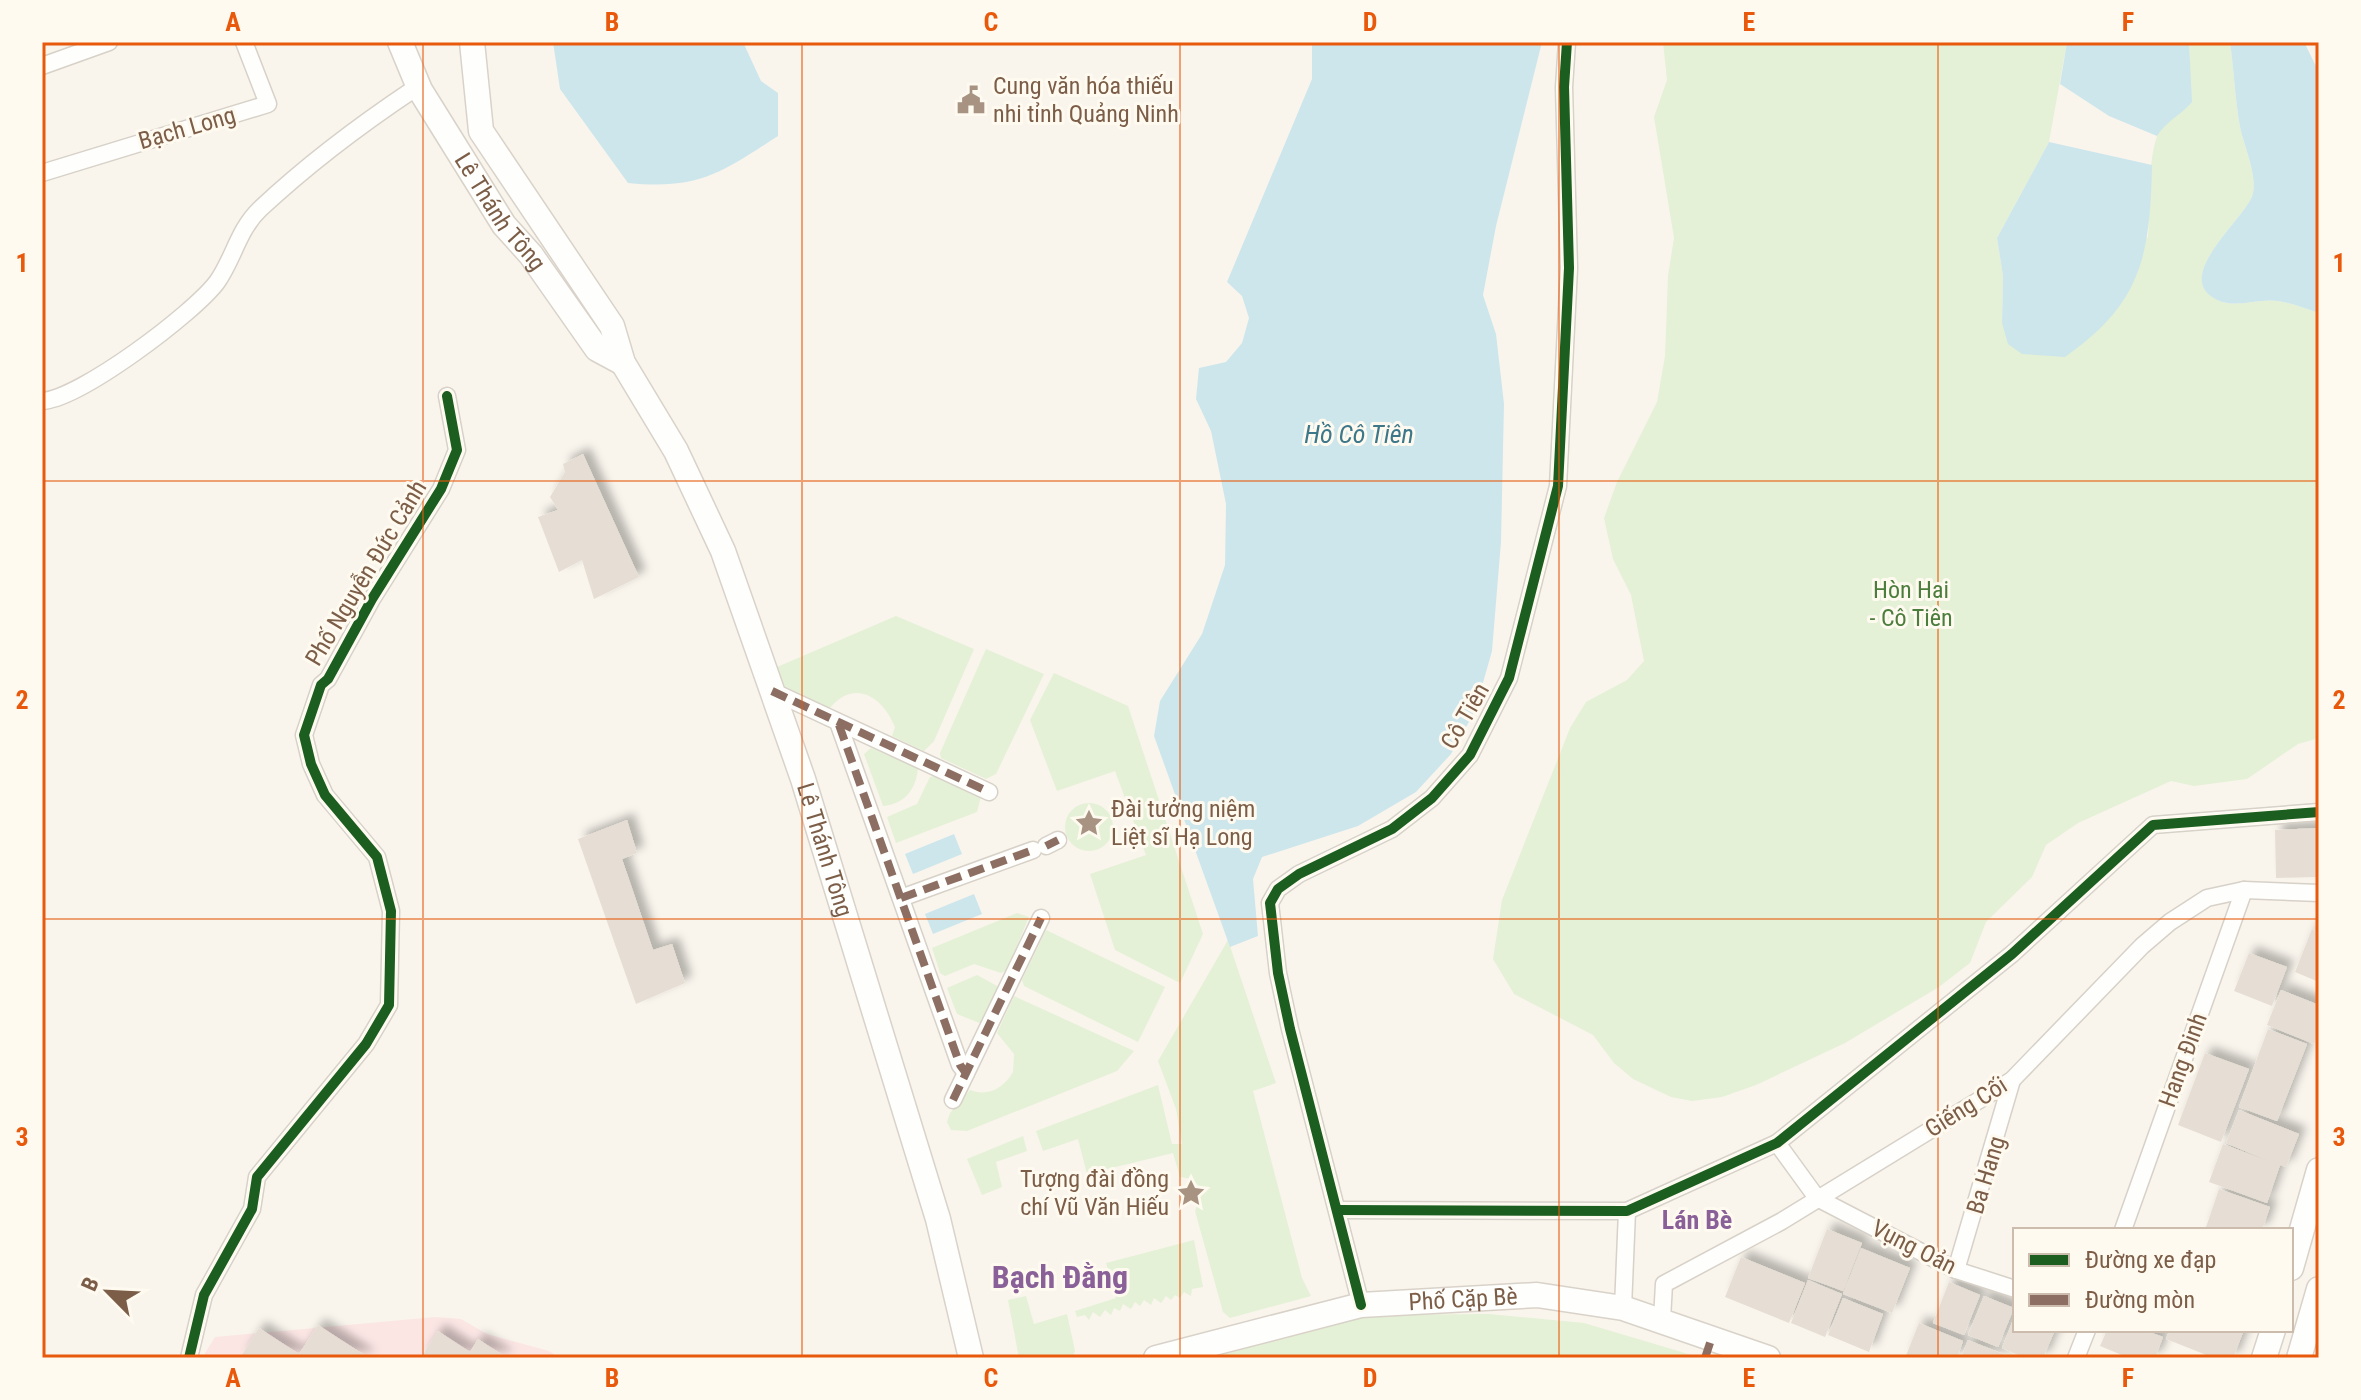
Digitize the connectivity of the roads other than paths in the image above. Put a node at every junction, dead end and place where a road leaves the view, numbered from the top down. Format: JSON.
{"nodes":[{"id":1,"x":109,"y":42,"type":"edge"},
{"id":2,"x":244,"y":42,"type":"edge"},
{"id":3,"x":400,"y":42,"type":"edge"},
{"id":4,"x":472,"y":42,"type":"edge"},
{"id":5,"x":1567,"y":42,"type":"edge"},
{"id":6,"x":42,"y":66,"type":"edge"},
{"id":7,"x":420,"y":90,"type":"junction"},
{"id":8,"x":42,"y":173,"type":"edge"},
{"id":9,"x":623,"y":363,"type":"junction"},
{"id":10,"x":447,"y":396,"type":"dead end"},
{"id":11,"x":42,"y":401,"type":"edge"},
{"id":12,"x":772,"y":691,"type":"junction"},
{"id":13,"x":839,"y":725,"type":"junction"},
{"id":14,"x":989,"y":792,"type":"dead end"},
{"id":15,"x":2319,"y":812,"type":"edge"},
{"id":16,"x":1046,"y":845,"type":"dead end"},
{"id":17,"x":2244,"y":890,"type":"junction"},
{"id":18,"x":2319,"y":893,"type":"edge"},
{"id":19,"x":901,"y":898,"type":"junction"},
{"id":20,"x":1041,"y":918,"type":"dead end"},
{"id":21,"x":966,"y":1073,"type":"junction"},
{"id":22,"x":2012,"y":1080,"type":"junction"},
{"id":23,"x":953,"y":1100,"type":"dead end"},
{"id":24,"x":1777,"y":1143,"type":"junction"},
{"id":25,"x":2319,"y":1170,"type":"edge"},
{"id":26,"x":1817,"y":1198,"type":"junction"},
{"id":27,"x":1337,"y":1210,"type":"junction"},
{"id":28,"x":1627,"y":1211,"type":"junction"},
{"id":29,"x":2124,"y":1228,"type":"edge"},
{"id":30,"x":2293,"y":1261,"type":"edge"},
{"id":31,"x":1956,"y":1270,"type":"junction"},
{"id":32,"x":2013,"y":1288,"type":"edge"},
{"id":33,"x":2319,"y":1289,"type":"edge"},
{"id":34,"x":1361,"y":1305,"type":"junction"},
{"id":35,"x":1623,"y":1308,"type":"junction"},
{"id":36,"x":1662,"y":1319,"type":"junction"},
{"id":37,"x":2086,"y":1332,"type":"edge"},
{"id":38,"x":2272,"y":1332,"type":"edge"},
{"id":39,"x":189,"y":1358,"type":"edge"},
{"id":40,"x":971,"y":1358,"type":"edge"},
{"id":41,"x":1156,"y":1358,"type":"edge"},
{"id":42,"x":1768,"y":1358,"type":"edge"},
{"id":43,"x":2076,"y":1358,"type":"edge"},
{"id":44,"x":2264,"y":1358,"type":"edge"},
{"id":45,"x":2299,"y":1358,"type":"edge"}],
"edges":[{"from":1,"to":6,"type":"street"},
{"from":2,"to":8,"type":"street","name":"Bạch Long"},
{"from":3,"to":7,"type":"main road","name":"Lê Thánh Tông"},
{"from":4,"to":9,"type":"main road","name":"Lê Thánh Tông"},
{"from":5,"to":27,"type":"street","name":"Cô Tiên"},
{"from":7,"to":9,"type":"main road","name":"Lê Thánh Tông"},
{"from":7,"to":11,"type":"street"},
{"from":9,"to":12,"type":"main road","name":"Lê Thánh Tông"},
{"from":10,"to":39,"type":"street","name":"Phố Nguyễn Đức Cảnh"},
{"from":12,"to":13,"type":"street"},
{"from":12,"to":40,"type":"main road","name":"Lê Thánh Tông"},
{"from":13,"to":14,"type":"street"},
{"from":13,"to":19,"type":"street"},
{"from":15,"to":24,"type":"street"},
{"from":16,"to":19,"type":"street"},
{"from":17,"to":18,"type":"street","name":"Giếng Cối"},
{"from":17,"to":22,"type":"street","name":"Giếng Cối"},
{"from":17,"to":29,"type":"street","name":"Hang Đinh"},
{"from":19,"to":21,"type":"street"},
{"from":20,"to":21,"type":"street"},
{"from":21,"to":23,"type":"street"},
{"from":22,"to":26,"type":"street","name":"Giếng Cối"},
{"from":22,"to":31,"type":"street","name":"Ba Hang"},
{"from":24,"to":26,"type":"street"},
{"from":24,"to":28,"type":"street"},
{"from":25,"to":30,"type":"main road"},
{"from":26,"to":31,"type":"street","name":"Vụng Oản"},
{"from":26,"to":36,"type":"street","name":"Giếng Cối"},
{"from":27,"to":28,"type":"street"},
{"from":27,"to":34,"type":"street","name":"Cô Tiên"},
{"from":28,"to":35,"type":"street"},
{"from":31,"to":32,"type":"street","name":"Vụng Oản"},
{"from":33,"to":45,"type":"main road"},
{"from":34,"to":35,"type":"main road","name":"Phố Cặp Bè"},
{"from":34,"to":41,"type":"main road","name":"Phố Cặp Bè"},
{"from":35,"to":36,"type":"main road","name":"Phố Cặp Bè"},
{"from":36,"to":42,"type":"main road","name":"Phố Cặp Bè"},
{"from":37,"to":43,"type":"street"},
{"from":38,"to":44,"type":"main road"}]}
